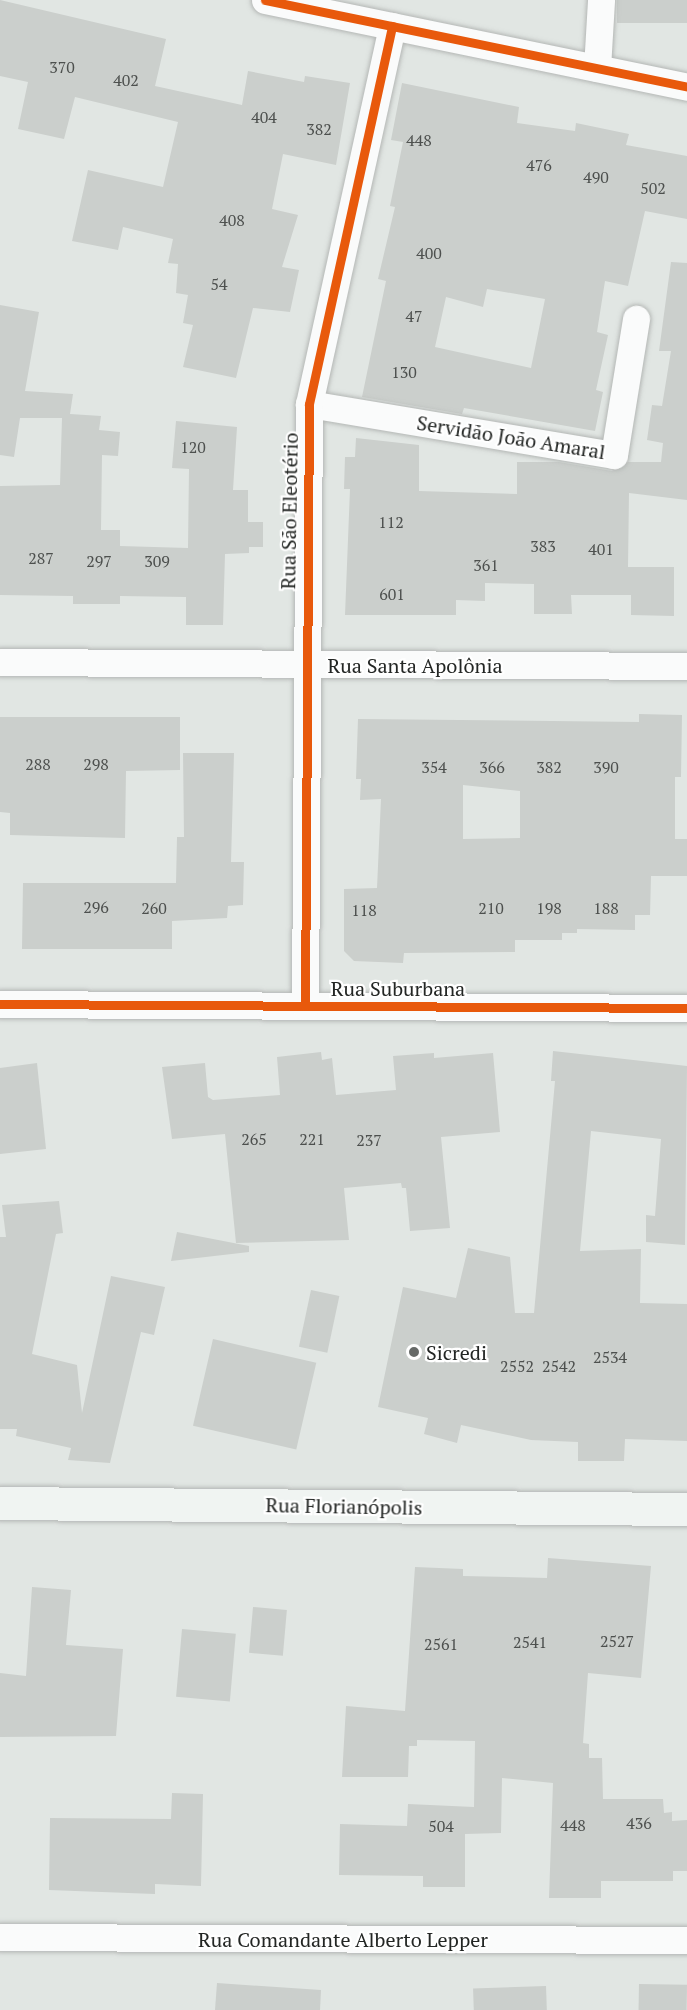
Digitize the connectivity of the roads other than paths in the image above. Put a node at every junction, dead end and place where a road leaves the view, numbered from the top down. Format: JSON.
{"nodes":[{"id":1,"x":265,"y":0,"type":"edge"},
{"id":2,"x":602,"y":0,"type":"edge"},
{"id":3,"x":313,"y":5,"type":"edge"},
{"id":4,"x":392,"y":26,"type":"junction"},
{"id":5,"x":597,"y":68,"type":"junction"},
{"id":6,"x":687,"y":87,"type":"edge"},
{"id":7,"x":636,"y":319,"type":"dead end"},
{"id":8,"x":309,"y":404,"type":"junction"},
{"id":9,"x":0,"y":662,"type":"edge"},
{"id":10,"x":304,"y":664,"type":"junction"},
{"id":11,"x":687,"y":666,"type":"edge"},
{"id":12,"x":0,"y":1004,"type":"edge"},
{"id":13,"x":304,"y":1006,"type":"junction"},
{"id":14,"x":687,"y":1008,"type":"edge"},
{"id":15,"x":0,"y":1503,"type":"edge"},
{"id":16,"x":687,"y":1509,"type":"edge"},
{"id":17,"x":0,"y":1937,"type":"edge"},
{"id":18,"x":687,"y":1940,"type":"edge"}],
"edges":[{"from":1,"to":3,"type":"street"},
{"from":2,"to":5,"type":"street"},
{"from":3,"to":4,"type":"street"},
{"from":4,"to":5,"type":"street"},
{"from":4,"to":8,"type":"street","name":"Rua São Eleotério"},
{"from":5,"to":6,"type":"street"},
{"from":7,"to":8,"type":"street","name":"Servidão João Amaral"},
{"from":8,"to":10,"type":"street","name":"Rua São Eleotério"},
{"from":9,"to":10,"type":"street","name":"Rua Santa Apolônia"},
{"from":10,"to":11,"type":"street","name":"Rua Santa Apolônia"},
{"from":10,"to":13,"type":"street","name":"Rua São Eleotério"},
{"from":12,"to":13,"type":"street","name":"Rua Suburbana"},
{"from":13,"to":14,"type":"street","name":"Rua Suburbana"},
{"from":15,"to":16,"type":"main road","name":"Rua Florianópolis"},
{"from":17,"to":18,"type":"street","name":"Rua Comandante Alberto Lepper"}]}
